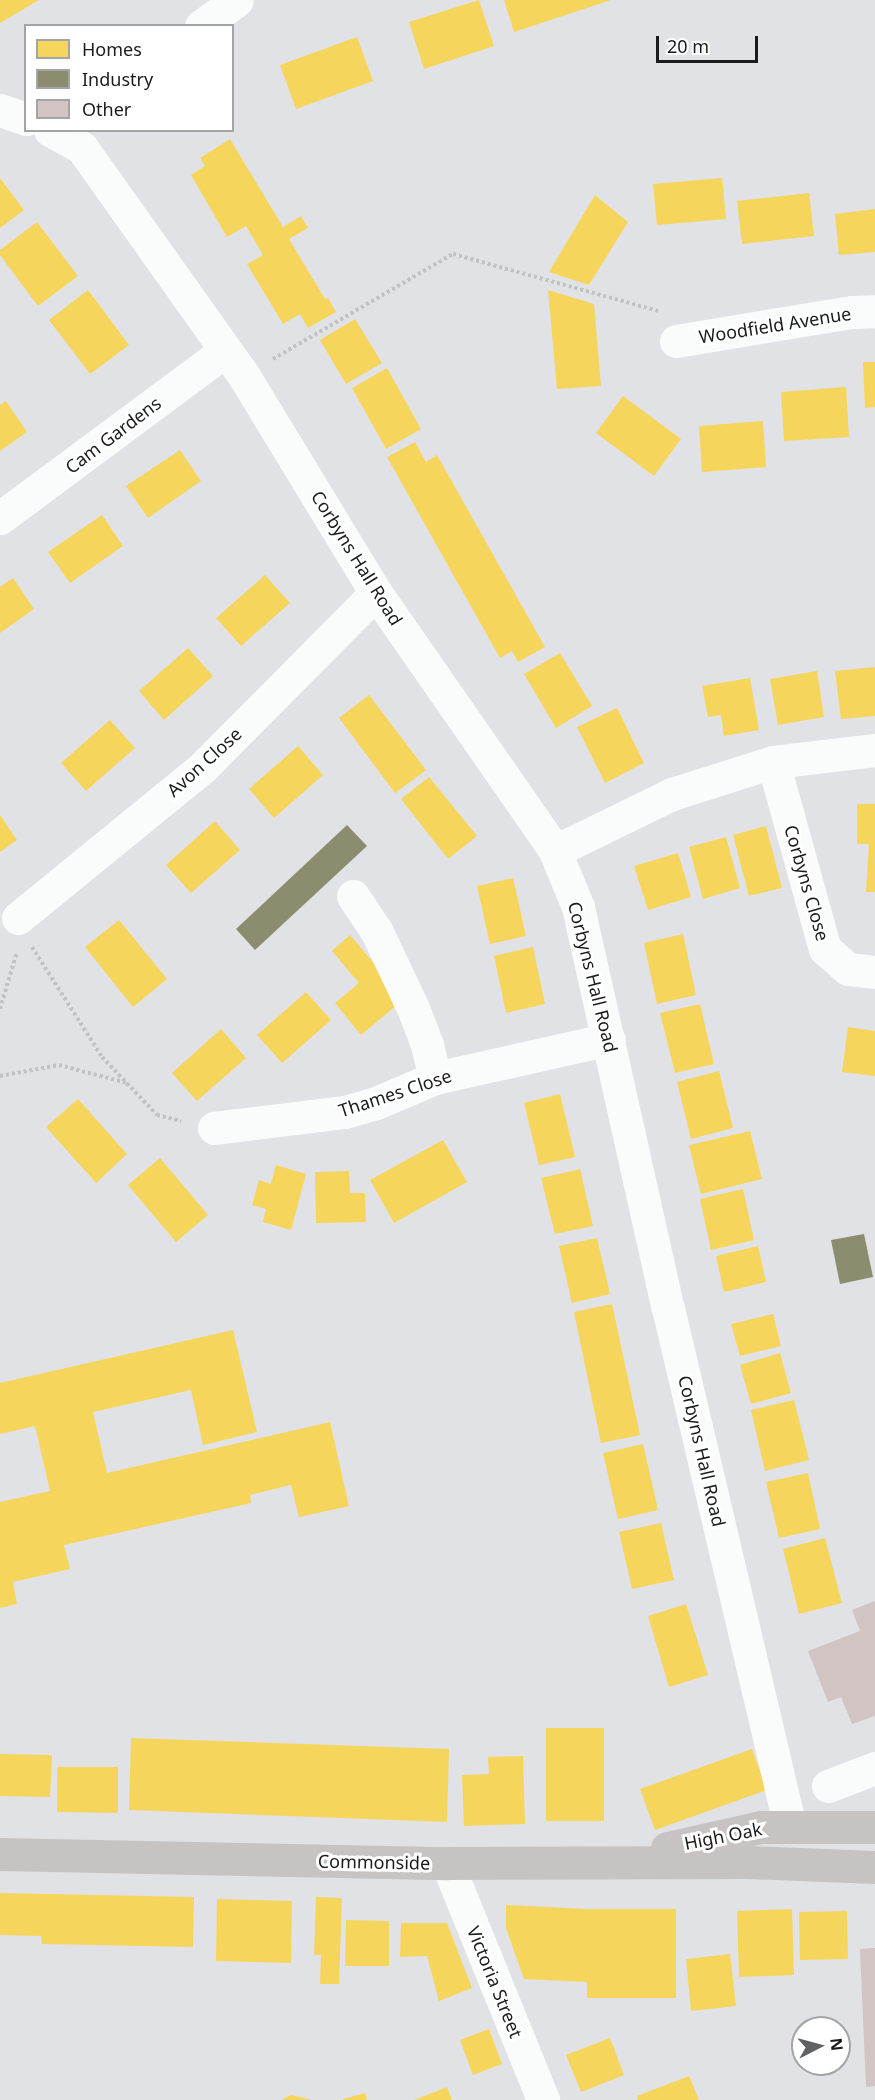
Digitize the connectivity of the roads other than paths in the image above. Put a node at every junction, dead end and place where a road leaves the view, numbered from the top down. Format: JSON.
{"nodes":[{"id":1,"x":237,"y":0,"type":"edge"},
{"id":2,"x":204,"y":24,"type":"edge"},
{"id":3,"x":0,"y":110,"type":"edge"},
{"id":4,"x":24,"y":118,"type":"edge"},
{"id":5,"x":59,"y":132,"type":"edge"},
{"id":6,"x":90,"y":139,"type":"edge"},
{"id":7,"x":875,"y":311,"type":"edge"},
{"id":8,"x":675,"y":341,"type":"road end"},
{"id":9,"x":234,"y":364,"type":"junction"},
{"id":10,"x":0,"y":518,"type":"edge"},
{"id":11,"x":376,"y":592,"type":"junction"},
{"id":12,"x":875,"y":750,"type":"edge"},
{"id":13,"x":773,"y":762,"type":"junction"},
{"id":14,"x":555,"y":851,"type":"junction"},
{"id":15,"x":353,"y":896,"type":"dead end"},
{"id":16,"x":20,"y":926,"type":"road end"},
{"id":17,"x":875,"y":972,"type":"edge"},
{"id":18,"x":609,"y":1039,"type":"junction"},
{"id":19,"x":435,"y":1078,"type":"junction"},
{"id":20,"x":214,"y":1128,"type":"road end"},
{"id":21,"x":875,"y":1768,"type":"edge"},
{"id":22,"x":828,"y":1786,"type":"dead end"},
{"id":23,"x":790,"y":1827,"type":"junction"},
{"id":24,"x":875,"y":1827,"type":"edge"},
{"id":25,"x":0,"y":1854,"type":"edge"},
{"id":26,"x":609,"y":1860,"type":"junction"},
{"id":27,"x":747,"y":1862,"type":"joint"},
{"id":28,"x":447,"y":1863,"type":"junction"},
{"id":29,"x":794,"y":1864,"type":"junction"},
{"id":30,"x":875,"y":1867,"type":"edge"},
{"id":31,"x":543,"y":2100,"type":"edge"}],
"edges":[{"from":1,"to":2,"type":"street"},
{"from":3,"to":4,"type":"street"},
{"from":5,"to":6,"type":"street","name":"Corbyns Hall Road"},
{"from":6,"to":9,"type":"street","name":"Corbyns Hall Road"},
{"from":7,"to":8,"type":"street","name":"Woodfield Avenue"},
{"from":9,"to":10,"type":"street","name":"Cam Gardens"},
{"from":9,"to":11,"type":"street","name":"Corbyns Hall Road"},
{"from":11,"to":14,"type":"street","name":"Corbyns Hall Road"},
{"from":11,"to":16,"type":"street","name":"Avon Close"},
{"from":12,"to":13,"type":"street"},
{"from":13,"to":14,"type":"street"},
{"from":13,"to":17,"type":"street","name":"Corbyns Close"},
{"from":14,"to":18,"type":"street","name":"Corbyns Hall Road"},
{"from":15,"to":19,"type":"street"},
{"from":18,"to":19,"type":"street","name":"Thames Close"},
{"from":18,"to":23,"type":"street","name":"Corbyns Hall Road"},
{"from":19,"to":20,"type":"street","name":"Thames Close"},
{"from":21,"to":22,"type":"street"},
{"from":23,"to":24,"type":"main road","name":"High Oak"},
{"from":23,"to":26,"type":"main road","name":"High Oak"},
{"from":23,"to":29,"type":"main road"},
{"from":25,"to":28,"type":"main road","name":"Commonside"},
{"from":26,"to":27,"type":"main road","name":"Commonside"},
{"from":26,"to":28,"type":"main road","name":"Commonside"},
{"from":27,"to":29,"type":"main road","name":"High Oak"},
{"from":28,"to":31,"type":"street","name":"Victoria Street"},
{"from":29,"to":30,"type":"main road","name":"High Oak"}]}
